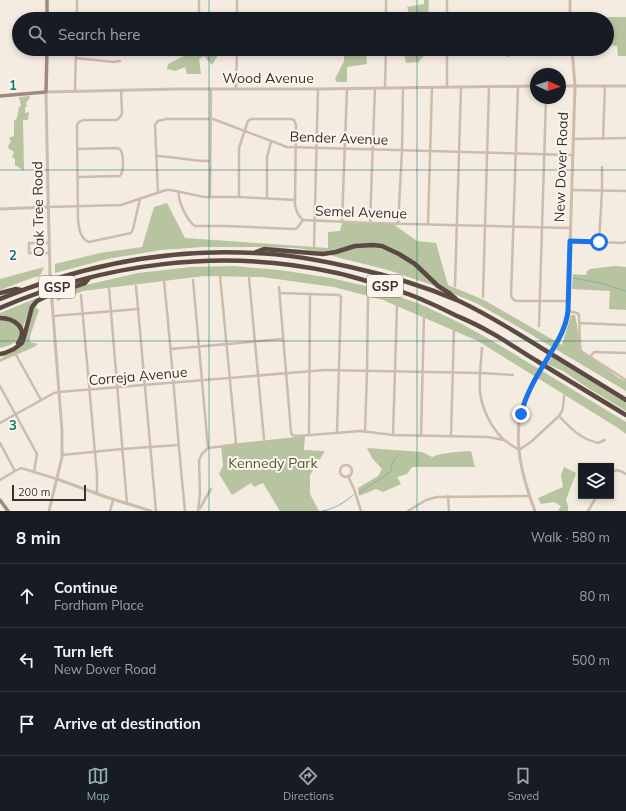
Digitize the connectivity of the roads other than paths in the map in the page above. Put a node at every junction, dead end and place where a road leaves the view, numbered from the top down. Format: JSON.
{"nodes":[{"id":1,"x":47,"y":0,"type":"edge"},
{"id":2,"x":78,"y":0,"type":"edge"},
{"id":3,"x":199,"y":0,"type":"edge"},
{"id":4,"x":237,"y":0,"type":"edge"},
{"id":5,"x":386,"y":0,"type":"edge"},
{"id":6,"x":447,"y":0,"type":"edge"},
{"id":7,"x":570,"y":0,"type":"edge"},
{"id":8,"x":47,"y":12,"type":"edge"},
{"id":9,"x":77,"y":12,"type":"edge"},
{"id":10,"x":199,"y":12,"type":"edge"},
{"id":11,"x":237,"y":12,"type":"edge"},
{"id":12,"x":386,"y":12,"type":"edge"},
{"id":13,"x":447,"y":12,"type":"edge"},
{"id":14,"x":570,"y":12,"type":"edge"},
{"id":15,"x":47,"y":56,"type":"edge"},
{"id":16,"x":237,"y":56,"type":"edge"},
{"id":17,"x":386,"y":56,"type":"edge"},
{"id":18,"x":447,"y":56,"type":"edge"},
{"id":19,"x":573,"y":56,"type":"edge"},
{"id":20,"x":76,"y":58,"type":"joint"},
{"id":21,"x":120,"y":62,"type":"dead end"},
{"id":22,"x":605,"y":85,"type":"junction"},
{"id":23,"x":518,"y":86,"type":"junction"},
{"id":24,"x":530,"y":86,"type":"edge"},
{"id":25,"x":566,"y":86,"type":"edge"},
{"id":26,"x":575,"y":86,"type":"junction"},
{"id":27,"x":626,"y":86,"type":"edge"},
{"id":28,"x":432,"y":87,"type":"junction"},
{"id":29,"x":447,"y":87,"type":"junction"},
{"id":30,"x":461,"y":87,"type":"junction"},
{"id":31,"x":489,"y":87,"type":"junction"},
{"id":32,"x":347,"y":88,"type":"junction"},
{"id":33,"x":375,"y":88,"type":"junction"},
{"id":34,"x":385,"y":88,"type":"junction"},
{"id":35,"x":403,"y":88,"type":"junction"},
{"id":36,"x":210,"y":89,"type":"junction"},
{"id":37,"x":236,"y":89,"type":"junction"},
{"id":38,"x":318,"y":89,"type":"junction"},
{"id":39,"x":121,"y":90,"type":"junction"},
{"id":40,"x":75,"y":91,"type":"junction"},
{"id":41,"x":46,"y":92,"type":"junction"},
{"id":42,"x":0,"y":96,"type":"edge"},
{"id":43,"x":546,"y":104,"type":"edge"},
{"id":44,"x":210,"y":119,"type":"junction"},
{"id":45,"x":244,"y":131,"type":"junction"},
{"id":46,"x":626,"y":138,"type":"edge"},
{"id":47,"x":573,"y":139,"type":"junction"},
{"id":48,"x":603,"y":139,"type":"junction"},
{"id":49,"x":272,"y":142,"type":"junction"},
{"id":50,"x":295,"y":147,"type":"junction"},
{"id":51,"x":77,"y":148,"type":"junction"},
{"id":52,"x":316,"y":148,"type":"junction"},
{"id":53,"x":344,"y":149,"type":"junction"},
{"id":54,"x":373,"y":150,"type":"junction"},
{"id":55,"x":402,"y":151,"type":"junction"},
{"id":56,"x":430,"y":151,"type":"junction"},
{"id":57,"x":459,"y":152,"type":"junction"},
{"id":58,"x":487,"y":153,"type":"junction"},
{"id":59,"x":516,"y":154,"type":"junction"},
{"id":60,"x":544,"y":155,"type":"junction"},
{"id":61,"x":573,"y":155,"type":"junction"},
{"id":62,"x":156,"y":156,"type":"junction"},
{"id":63,"x":210,"y":161,"type":"junction"},
{"id":64,"x":602,"y":167,"type":"dead end"},
{"id":65,"x":78,"y":177,"type":"junction"},
{"id":66,"x":572,"y":190,"type":"junction"},
{"id":67,"x":602,"y":191,"type":"junction"},
{"id":68,"x":626,"y":191,"type":"edge"},
{"id":69,"x":179,"y":192,"type":"junction"},
{"id":70,"x":158,"y":193,"type":"junction"},
{"id":71,"x":210,"y":197,"type":"junction"},
{"id":72,"x":239,"y":197,"type":"junction"},
{"id":73,"x":267,"y":198,"type":"junction"},
{"id":74,"x":140,"y":199,"type":"junction"},
{"id":75,"x":295,"y":200,"type":"junction"},
{"id":76,"x":78,"y":206,"type":"junction"},
{"id":77,"x":48,"y":207,"type":"junction"},
{"id":78,"x":0,"y":209,"type":"edge"},
{"id":79,"x":303,"y":220,"type":"junction"},
{"id":80,"x":314,"y":221,"type":"junction"},
{"id":81,"x":342,"y":222,"type":"junction"},
{"id":82,"x":370,"y":223,"type":"junction"},
{"id":83,"x":398,"y":224,"type":"junction"},
{"id":84,"x":428,"y":224,"type":"junction"},
{"id":85,"x":457,"y":226,"type":"junction"},
{"id":86,"x":485,"y":226,"type":"junction"},
{"id":87,"x":514,"y":227,"type":"junction"},
{"id":88,"x":542,"y":228,"type":"junction"},
{"id":89,"x":570,"y":228,"type":"junction"},
{"id":90,"x":570,"y":241,"type":"junction"},
{"id":91,"x":599,"y":242,"type":"junction"},
{"id":92,"x":626,"y":242,"type":"edge"},
{"id":93,"x":49,"y":243,"type":"junction"},
{"id":94,"x":314,"y":246,"type":"dead end"},
{"id":95,"x":253,"y":252,"type":"junction"},
{"id":96,"x":50,"y":253,"type":"junction"},
{"id":97,"x":220,"y":276,"type":"dead end"},
{"id":98,"x":89,"y":278,"type":"junction"},
{"id":99,"x":250,"y":278,"type":"dead end"},
{"id":100,"x":193,"y":280,"type":"dead end"},
{"id":101,"x":164,"y":281,"type":"dead end"},
{"id":102,"x":136,"y":286,"type":"dead end"},
{"id":103,"x":455,"y":286,"type":"dead end"},
{"id":104,"x":279,"y":287,"type":"dead end"},
{"id":105,"x":109,"y":288,"type":"dead end"},
{"id":106,"x":21,"y":290,"type":"junction"},
{"id":107,"x":0,"y":293,"type":"edge"},
{"id":108,"x":280,"y":293,"type":"junction"},
{"id":109,"x":310,"y":294,"type":"junction"},
{"id":110,"x":81,"y":295,"type":"dead end"},
{"id":111,"x":368,"y":296,"type":"dead end"},
{"id":112,"x":483,"y":297,"type":"dead end"},
{"id":113,"x":0,"y":299,"type":"edge"},
{"id":114,"x":458,"y":301,"type":"junction"},
{"id":115,"x":540,"y":301,"type":"junction"},
{"id":116,"x":568,"y":301,"type":"junction"},
{"id":117,"x":397,"y":305,"type":"dead end"},
{"id":118,"x":0,"y":308,"type":"edge"},
{"id":119,"x":139,"y":309,"type":"junction"},
{"id":120,"x":568,"y":311,"type":"junction"},
{"id":121,"x":111,"y":312,"type":"junction"},
{"id":122,"x":83,"y":314,"type":"junction"},
{"id":123,"x":424,"y":315,"type":"dead end"},
{"id":124,"x":53,"y":316,"type":"junction"},
{"id":125,"x":0,"y":318,"type":"edge"},
{"id":126,"x":580,"y":324,"type":"junction"},
{"id":127,"x":626,"y":325,"type":"edge"},
{"id":128,"x":539,"y":326,"type":"dead end"},
{"id":129,"x":454,"y":328,"type":"dead end"},
{"id":130,"x":283,"y":339,"type":"junction"},
{"id":131,"x":254,"y":342,"type":"junction"},
{"id":132,"x":226,"y":344,"type":"junction"},
{"id":133,"x":199,"y":347,"type":"junction"},
{"id":134,"x":482,"y":348,"type":"dead end"},
{"id":135,"x":171,"y":349,"type":"junction"},
{"id":136,"x":15,"y":353,"type":"dead end"},
{"id":137,"x":626,"y":353,"type":"edge"},
{"id":138,"x":1,"y":354,"type":"edge"},
{"id":139,"x":590,"y":357,"type":"junction"},
{"id":140,"x":310,"y":370,"type":"junction"},
{"id":141,"x":338,"y":370,"type":"junction"},
{"id":142,"x":367,"y":371,"type":"junction"},
{"id":143,"x":395,"y":372,"type":"junction"},
{"id":144,"x":422,"y":372,"type":"junction"},
{"id":145,"x":286,"y":373,"type":"junction"},
{"id":146,"x":453,"y":373,"type":"junction"},
{"id":147,"x":481,"y":373,"type":"junction"},
{"id":148,"x":513,"y":374,"type":"dead end"},
{"id":149,"x":258,"y":376,"type":"junction"},
{"id":150,"x":230,"y":378,"type":"junction"},
{"id":151,"x":626,"y":380,"type":"edge"},
{"id":152,"x":202,"y":381,"type":"junction"},
{"id":153,"x":174,"y":383,"type":"junction"},
{"id":154,"x":145,"y":385,"type":"junction"},
{"id":155,"x":0,"y":386,"type":"edge"},
{"id":156,"x":117,"y":388,"type":"junction"},
{"id":157,"x":89,"y":390,"type":"junction"},
{"id":158,"x":59,"y":392,"type":"junction"},
{"id":159,"x":564,"y":396,"type":"dead end"},
{"id":160,"x":41,"y":400,"type":"junction"},
{"id":161,"x":626,"y":400,"type":"edge"},
{"id":162,"x":15,"y":415,"type":"junction"},
{"id":163,"x":626,"y":415,"type":"edge"},
{"id":164,"x":559,"y":416,"type":"junction"},
{"id":165,"x":0,"y":423,"type":"edge"},
{"id":166,"x":364,"y":432,"type":"junction"},
{"id":167,"x":336,"y":433,"type":"junction"},
{"id":168,"x":309,"y":435,"type":"junction"},
{"id":169,"x":393,"y":435,"type":"junction"},
{"id":170,"x":421,"y":436,"type":"junction"},
{"id":171,"x":450,"y":436,"type":"junction"},
{"id":172,"x":264,"y":440,"type":"dead end"},
{"id":173,"x":504,"y":440,"type":"junction"},
{"id":174,"x":605,"y":440,"type":"dead end"},
{"id":175,"x":0,"y":443,"type":"edge"},
{"id":176,"x":178,"y":445,"type":"junction"},
{"id":177,"x":151,"y":447,"type":"junction"},
{"id":178,"x":208,"y":448,"type":"junction"},
{"id":179,"x":122,"y":449,"type":"junction"},
{"id":180,"x":519,"y":450,"type":"junction"},
{"id":181,"x":95,"y":452,"type":"junction"},
{"id":182,"x":62,"y":455,"type":"junction"},
{"id":183,"x":15,"y":471,"type":"junction"},
{"id":184,"x":614,"y":471,"type":"edge"},
{"id":185,"x":34,"y":472,"type":"junction"},
{"id":186,"x":626,"y":474,"type":"edge"},
{"id":187,"x":348,"y":476,"type":"junction"},
{"id":188,"x":57,"y":479,"type":"junction"},
{"id":189,"x":0,"y":480,"type":"edge"},
{"id":190,"x":211,"y":489,"type":"dead end"},
{"id":191,"x":97,"y":494,"type":"junction"},
{"id":192,"x":448,"y":496,"type":"junction"},
{"id":193,"x":530,"y":496,"type":"junction"},
{"id":194,"x":595,"y":499,"type":"edge"},
{"id":195,"x":0,"y":500,"type":"edge"},
{"id":196,"x":113,"y":500,"type":"junction"},
{"id":197,"x":127,"y":504,"type":"junction"},
{"id":198,"x":140,"y":509,"type":"edge"},
{"id":199,"x":8,"y":511,"type":"edge"},
{"id":200,"x":49,"y":511,"type":"edge"},
{"id":201,"x":110,"y":511,"type":"edge"},
{"id":202,"x":151,"y":511,"type":"edge"},
{"id":203,"x":156,"y":511,"type":"edge"},
{"id":204,"x":185,"y":511,"type":"edge"},
{"id":205,"x":199,"y":511,"type":"edge"},
{"id":206,"x":361,"y":511,"type":"edge"},
{"id":207,"x":408,"y":511,"type":"edge"},
{"id":208,"x":449,"y":511,"type":"edge"},
{"id":209,"x":535,"y":511,"type":"edge"},
{"id":210,"x":588,"y":511,"type":"edge"}],
"edges":[{"from":1,"to":8,"type":"main road"},
{"from":2,"to":9,"type":"street"},
{"from":3,"to":10,"type":"street"},
{"from":4,"to":11,"type":"street"},
{"from":5,"to":12,"type":"street"},
{"from":6,"to":13,"type":"street"},
{"from":7,"to":14,"type":"street"},
{"from":15,"to":41,"type":"main road","name":"Oak Tree Road"},
{"from":16,"to":37,"type":"street"},
{"from":17,"to":34,"type":"street"},
{"from":18,"to":29,"type":"street"},
{"from":19,"to":26,"type":"street","name":"New Dover Road"},
{"from":20,"to":21,"type":"street"},
{"from":20,"to":40,"type":"street"},
{"from":22,"to":26,"type":"street"},
{"from":22,"to":27,"type":"street"},
{"from":22,"to":48,"type":"street"},
{"from":23,"to":24,"type":"street","name":"Wood Avenue"},
{"from":23,"to":31,"type":"street","name":"Wood Avenue"},
{"from":23,"to":59,"type":"street"},
{"from":25,"to":26,"type":"street"},
{"from":26,"to":47,"type":"street","name":"New Dover Road"},
{"from":28,"to":29,"type":"street","name":"Wood Avenue"},
{"from":28,"to":35,"type":"street","name":"Wood Avenue"},
{"from":28,"to":56,"type":"street"},
{"from":29,"to":30,"type":"street","name":"Wood Avenue"},
{"from":30,"to":31,"type":"street","name":"Wood Avenue"},
{"from":30,"to":57,"type":"street"},
{"from":31,"to":58,"type":"street"},
{"from":32,"to":33,"type":"street","name":"Wood Avenue"},
{"from":32,"to":38,"type":"street","name":"Wood Avenue"},
{"from":32,"to":53,"type":"street"},
{"from":33,"to":34,"type":"street","name":"Wood Avenue"},
{"from":33,"to":54,"type":"street"},
{"from":34,"to":35,"type":"street","name":"Wood Avenue"},
{"from":35,"to":55,"type":"street"},
{"from":36,"to":37,"type":"street","name":"Wood Avenue"},
{"from":36,"to":39,"type":"street","name":"Wood Avenue"},
{"from":36,"to":44,"type":"street"},
{"from":37,"to":38,"type":"street","name":"Wood Avenue"},
{"from":38,"to":52,"type":"street"},
{"from":39,"to":40,"type":"street","name":"Wood Avenue"},
{"from":39,"to":51,"type":"street"},
{"from":40,"to":41,"type":"street","name":"Wood Avenue"},
{"from":41,"to":42,"type":"main road","name":"Wood Avenue"},
{"from":41,"to":77,"type":"street","name":"Oak Tree Road"},
{"from":43,"to":60,"type":"street"},
{"from":44,"to":45,"type":"street","name":"Bender Avenue"},
{"from":44,"to":62,"type":"street","name":"Bender Avenue"},
{"from":44,"to":63,"type":"street"},
{"from":45,"to":49,"type":"street","name":"Bender Avenue"},
{"from":45,"to":50,"type":"street"},
{"from":45,"to":72,"type":"street"},
{"from":46,"to":48,"type":"street"},
{"from":47,"to":48,"type":"street"},
{"from":47,"to":61,"type":"street","name":"New Dover Road"},
{"from":49,"to":50,"type":"street","name":"Bender Avenue"},
{"from":49,"to":73,"type":"street"},
{"from":50,"to":52,"type":"street","name":"Bender Avenue"},
{"from":50,"to":75,"type":"street"},
{"from":51,"to":65,"type":"street"},
{"from":51,"to":65,"type":"street"},
{"from":52,"to":53,"type":"street","name":"Bender Avenue"},
{"from":52,"to":80,"type":"street"},
{"from":53,"to":54,"type":"street","name":"Bender Avenue"},
{"from":53,"to":81,"type":"street"},
{"from":54,"to":55,"type":"street","name":"Bender Avenue"},
{"from":54,"to":82,"type":"street"},
{"from":55,"to":56,"type":"street","name":"Bender Avenue"},
{"from":55,"to":83,"type":"street"},
{"from":56,"to":57,"type":"street","name":"Bender Avenue"},
{"from":56,"to":84,"type":"street"},
{"from":57,"to":58,"type":"street","name":"Bender Avenue"},
{"from":57,"to":85,"type":"street"},
{"from":58,"to":59,"type":"street","name":"Bender Avenue"},
{"from":58,"to":86,"type":"street"},
{"from":59,"to":60,"type":"street","name":"Bender Avenue"},
{"from":59,"to":87,"type":"street"},
{"from":60,"to":61,"type":"street","name":"Bender Avenue"},
{"from":60,"to":88,"type":"street"},
{"from":61,"to":66,"type":"street","name":"New Dover Road"},
{"from":62,"to":63,"type":"street"},
{"from":62,"to":70,"type":"street","name":"Bender Avenue"},
{"from":63,"to":71,"type":"street"},
{"from":64,"to":67,"type":"street"},
{"from":65,"to":76,"type":"street"},
{"from":66,"to":67,"type":"street"},
{"from":66,"to":89,"type":"street","name":"New Dover Road"},
{"from":67,"to":68,"type":"street"},
{"from":67,"to":91,"type":"street"},
{"from":69,"to":70,"type":"street"},
{"from":69,"to":71,"type":"street"},
{"from":69,"to":79,"type":"street","name":"Semel Avenue"},
{"from":70,"to":74,"type":"street"},
{"from":71,"to":72,"type":"street"},
{"from":72,"to":73,"type":"street"},
{"from":73,"to":75,"type":"street"},
{"from":74,"to":76,"type":"street"},
{"from":74,"to":76,"type":"street"},
{"from":75,"to":79,"type":"street"},
{"from":76,"to":77,"type":"street"},
{"from":77,"to":78,"type":"street"},
{"from":77,"to":93,"type":"street","name":"Oak Tree Road"},
{"from":79,"to":80,"type":"street","name":"Semel Avenue"},
{"from":80,"to":81,"type":"street","name":"Semel Avenue"},
{"from":80,"to":94,"type":"street"},
{"from":81,"to":82,"type":"street","name":"Semel Avenue"},
{"from":82,"to":83,"type":"street","name":"Semel Avenue"},
{"from":83,"to":84,"type":"street","name":"Semel Avenue"},
{"from":84,"to":85,"type":"street","name":"Semel Avenue"},
{"from":85,"to":86,"type":"street","name":"Semel Avenue"},
{"from":85,"to":103,"type":"street"},
{"from":86,"to":87,"type":"street","name":"Semel Avenue"},
{"from":86,"to":112,"type":"street"},
{"from":87,"to":88,"type":"street","name":"Semel Avenue"},
{"from":87,"to":115,"type":"street"},
{"from":88,"to":89,"type":"street","name":"Semel Avenue"},
{"from":88,"to":115,"type":"street"},
{"from":89,"to":90,"type":"street","name":"New Dover Road"},
{"from":90,"to":91,"type":"street"},
{"from":90,"to":116,"type":"street","name":"New Dover Road"},
{"from":91,"to":92,"type":"street"},
{"from":93,"to":96,"type":"street","name":"Oak Tree Road"},
{"from":93,"to":96,"type":"street"},
{"from":95,"to":106,"type":"highway","number":"GSP"},
{"from":95,"to":114,"type":"highway","number":"GSP"},
{"from":95,"to":114,"type":"highway"},
{"from":96,"to":124,"type":"street","name":"Oak Tree Road","bridge":true},
{"from":97,"to":132,"type":"street"},
{"from":98,"to":118,"type":"highway","number":"GSP"},
{"from":98,"to":138,"type":"highway"},
{"from":98,"to":163,"type":"highway","number":"GSP"},
{"from":99,"to":131,"type":"street"},
{"from":100,"to":133,"type":"street"},
{"from":101,"to":135,"type":"street"},
{"from":102,"to":119,"type":"street"},
{"from":104,"to":108,"type":"street"},
{"from":105,"to":121,"type":"street"},
{"from":106,"to":107,"type":"highway"},
{"from":106,"to":113,"type":"highway"},
{"from":108,"to":109,"type":"street"},
{"from":108,"to":130,"type":"street"},
{"from":109,"to":140,"type":"street"},
{"from":109,"to":141,"type":"street"},
{"from":110,"to":122,"type":"street"},
{"from":111,"to":142,"type":"street"},
{"from":114,"to":161,"type":"highway","number":"GSP"},
{"from":115,"to":116,"type":"street"},
{"from":115,"to":128,"type":"street"},
{"from":116,"to":120,"type":"street","name":"New Dover Road"},
{"from":117,"to":143,"type":"street"},
{"from":119,"to":121,"type":"street"},
{"from":119,"to":154,"type":"street"},
{"from":120,"to":126,"type":"street"},
{"from":120,"to":180,"type":"street","name":"New Dover Road","bridge":true},
{"from":121,"to":122,"type":"street"},
{"from":121,"to":156,"type":"street"},
{"from":122,"to":124,"type":"street"},
{"from":122,"to":157,"type":"street"},
{"from":123,"to":144,"type":"street"},
{"from":124,"to":158,"type":"street","name":"Oak Tree Road"},
{"from":125,"to":138,"type":"highway"},
{"from":126,"to":127,"type":"street"},
{"from":126,"to":139,"type":"street"},
{"from":129,"to":146,"type":"street"},
{"from":130,"to":131,"type":"street"},
{"from":130,"to":145,"type":"street"},
{"from":131,"to":132,"type":"street"},
{"from":131,"to":149,"type":"street"},
{"from":132,"to":133,"type":"street"},
{"from":132,"to":150,"type":"street"},
{"from":133,"to":135,"type":"street"},
{"from":133,"to":152,"type":"street"},
{"from":134,"to":147,"type":"street"},
{"from":135,"to":153,"type":"street"},
{"from":136,"to":160,"type":"street"},
{"from":137,"to":139,"type":"street"},
{"from":139,"to":151,"type":"street"},
{"from":140,"to":141,"type":"street","name":"Correja Avenue"},
{"from":140,"to":145,"type":"street","name":"Correja Avenue"},
{"from":140,"to":168,"type":"street"},
{"from":141,"to":142,"type":"street","name":"Correja Avenue"},
{"from":141,"to":167,"type":"street"},
{"from":142,"to":143,"type":"street","name":"Correja Avenue"},
{"from":142,"to":166,"type":"street"},
{"from":143,"to":144,"type":"street","name":"Correja Avenue"},
{"from":143,"to":169,"type":"street"},
{"from":144,"to":146,"type":"street","name":"Correja Avenue"},
{"from":144,"to":170,"type":"street"},
{"from":145,"to":149,"type":"street","name":"Correja Avenue"},
{"from":145,"to":168,"type":"street"},
{"from":146,"to":147,"type":"street","name":"Correja Avenue"},
{"from":146,"to":171,"type":"street"},
{"from":147,"to":148,"type":"street","name":"Correja Avenue"},
{"from":147,"to":173,"type":"street"},
{"from":149,"to":150,"type":"street","name":"Correja Avenue"},
{"from":149,"to":172,"type":"street"},
{"from":150,"to":152,"type":"street","name":"Correja Avenue"},
{"from":150,"to":178,"type":"street"},
{"from":152,"to":153,"type":"street","name":"Correja Avenue"},
{"from":152,"to":178,"type":"street"},
{"from":153,"to":154,"type":"street","name":"Correja Avenue"},
{"from":153,"to":176,"type":"street"},
{"from":154,"to":156,"type":"street","name":"Correja Avenue"},
{"from":154,"to":177,"type":"street"},
{"from":155,"to":162,"type":"street"},
{"from":156,"to":157,"type":"street","name":"Correja Avenue"},
{"from":156,"to":179,"type":"street"},
{"from":157,"to":158,"type":"street","name":"Correja Avenue"},
{"from":157,"to":181,"type":"street"},
{"from":158,"to":160,"type":"street","name":"Correja Avenue"},
{"from":158,"to":182,"type":"street","name":"Oak Tree Road"},
{"from":159,"to":164,"type":"street"},
{"from":160,"to":162,"type":"street","name":"Correja Avenue"},
{"from":162,"to":165,"type":"street","name":"Correja Avenue"},
{"from":162,"to":185,"type":"street"},
{"from":164,"to":174,"type":"street"},
{"from":164,"to":180,"type":"street"},
{"from":166,"to":167,"type":"street"},
{"from":166,"to":169,"type":"street"},
{"from":167,"to":168,"type":"street"},
{"from":169,"to":170,"type":"street"},
{"from":170,"to":171,"type":"street"},
{"from":171,"to":173,"type":"street"},
{"from":173,"to":180,"type":"street"},
{"from":175,"to":183,"type":"street"},
{"from":176,"to":177,"type":"street"},
{"from":176,"to":204,"type":"street"},
{"from":177,"to":179,"type":"street"},
{"from":177,"to":203,"type":"street"},
{"from":178,"to":205,"type":"street"},
{"from":179,"to":181,"type":"street"},
{"from":179,"to":197,"type":"street"},
{"from":180,"to":193,"type":"street","name":"New Dover Road"},
{"from":181,"to":182,"type":"street"},
{"from":181,"to":191,"type":"street"},
{"from":182,"to":188,"type":"street","name":"Oak Tree Road"},
{"from":183,"to":185,"type":"street"},
{"from":183,"to":189,"type":"street"},
{"from":184,"to":186,"type":"street"},
{"from":185,"to":188,"type":"street"},
{"from":187,"to":187,"type":"street"},
{"from":187,"to":206,"type":"street"},
{"from":188,"to":191,"type":"street"},
{"from":188,"to":200,"type":"street","name":"Oak Tree Road"},
{"from":190,"to":205,"type":"street"},
{"from":191,"to":196,"type":"street"},
{"from":192,"to":193,"type":"street"},
{"from":192,"to":207,"type":"street"},
{"from":192,"to":208,"type":"street"},
{"from":193,"to":209,"type":"street","name":"New Dover Road"},
{"from":194,"to":210,"type":"street"},
{"from":195,"to":199,"type":"main road"},
{"from":196,"to":197,"type":"street"},
{"from":196,"to":201,"type":"street"},
{"from":197,"to":198,"type":"street"},
{"from":198,"to":202,"type":"street"}]}
